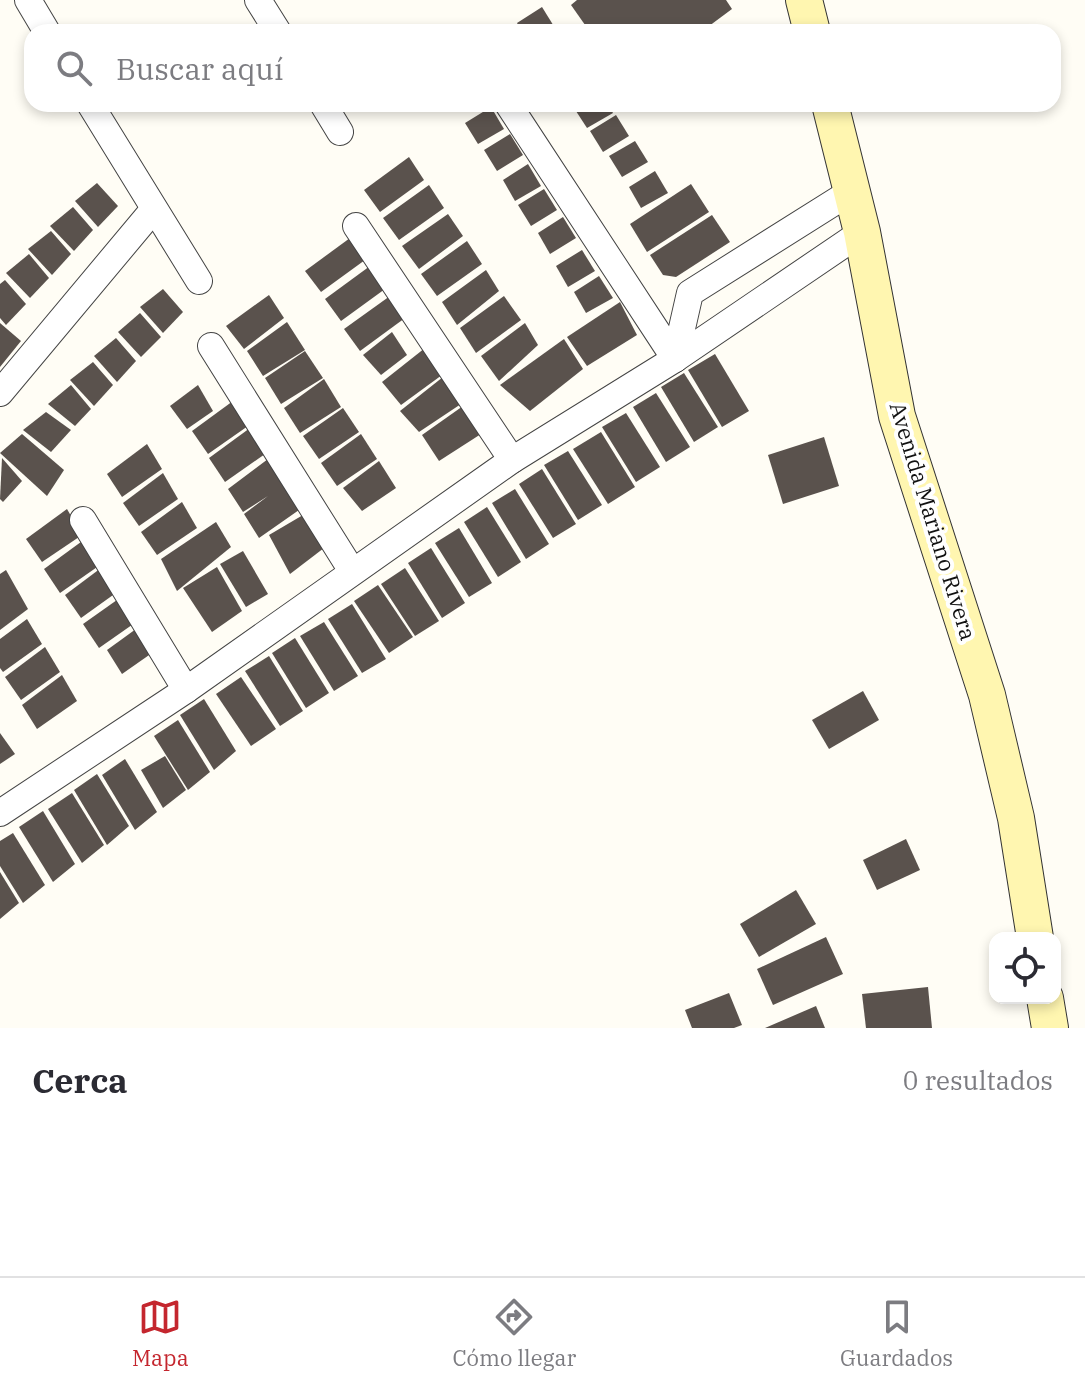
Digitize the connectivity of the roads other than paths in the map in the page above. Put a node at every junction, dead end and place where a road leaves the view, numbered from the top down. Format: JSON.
{"nodes":[{"id":1,"x":28,"y":0,"type":"edge"},
{"id":2,"x":258,"y":0,"type":"edge"},
{"id":3,"x":804,"y":0,"type":"edge"},
{"id":4,"x":42,"y":24,"type":"edge"},
{"id":5,"x":273,"y":24,"type":"edge"},
{"id":6,"x":810,"y":24,"type":"edge"},
{"id":7,"x":95,"y":112,"type":"edge"},
{"id":8,"x":328,"y":112,"type":"edge"},
{"id":9,"x":513,"y":112,"type":"edge"},
{"id":10,"x":832,"y":112,"type":"edge"},
{"id":11,"x":340,"y":132,"type":"dead end"},
{"id":12,"x":852,"y":191,"type":"junction"},
{"id":13,"x":153,"y":210,"type":"junction"},
{"id":14,"x":799,"y":225,"type":"junction"},
{"id":15,"x":356,"y":226,"type":"dead end"},
{"id":16,"x":862,"y":232,"type":"junction"},
{"id":17,"x":820,"y":260,"type":"junction"},
{"id":18,"x":199,"y":281,"type":"dead end"},
{"id":19,"x":211,"y":346,"type":"dead end"},
{"id":20,"x":675,"y":359,"type":"junction"},
{"id":21,"x":0,"y":393,"type":"edge"},
{"id":22,"x":512,"y":460,"type":"junction"},
{"id":23,"x":83,"y":520,"type":"dead end"},
{"id":24,"x":352,"y":571,"type":"junction"},
{"id":25,"x":186,"y":690,"type":"junction"},
{"id":26,"x":0,"y":813,"type":"edge"},
{"id":27,"x":1034,"y":932,"type":"edge"},
{"id":28,"x":1046,"y":1004,"type":"edge"},
{"id":29,"x":1050,"y":1028,"type":"edge"}],
"edges":[{"from":1,"to":4,"type":"street"},
{"from":2,"to":5,"type":"street"},
{"from":3,"to":6,"type":"main road"},
{"from":7,"to":13,"type":"street"},
{"from":8,"to":11,"type":"street"},
{"from":9,"to":20,"type":"street"},
{"from":10,"to":12,"type":"main road","name":"Avenida Mariano Rivera"},
{"from":12,"to":14,"type":"street"},
{"from":12,"to":16,"type":"main road","name":"Avenida Mariano Rivera"},
{"from":13,"to":18,"type":"street"},
{"from":13,"to":21,"type":"street"},
{"from":14,"to":17,"type":"street"},
{"from":14,"to":20,"type":"street"},
{"from":15,"to":22,"type":"street"},
{"from":16,"to":17,"type":"street"},
{"from":16,"to":27,"type":"main road","name":"Avenida Mariano Rivera"},
{"from":17,"to":20,"type":"street"},
{"from":19,"to":24,"type":"street"},
{"from":20,"to":22,"type":"street"},
{"from":22,"to":24,"type":"street"},
{"from":23,"to":25,"type":"street"},
{"from":24,"to":25,"type":"street"},
{"from":25,"to":26,"type":"street"},
{"from":28,"to":29,"type":"main road"}]}
